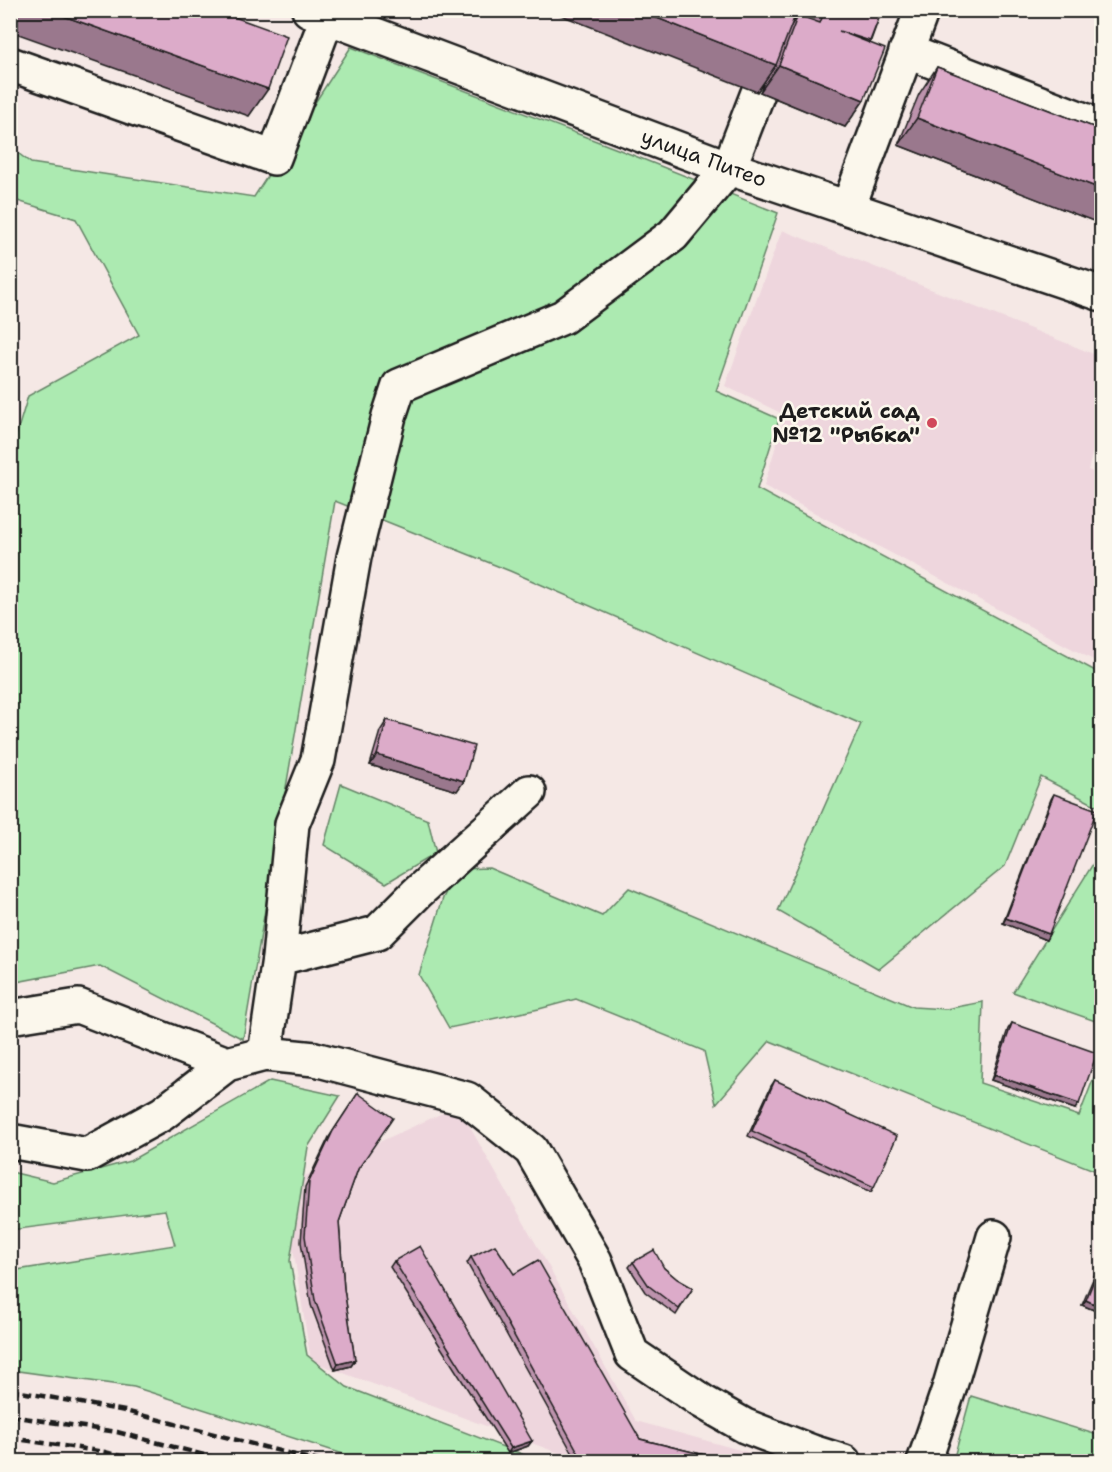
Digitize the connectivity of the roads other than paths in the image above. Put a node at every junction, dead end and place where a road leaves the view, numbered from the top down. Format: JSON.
{"nodes":[{"id":1,"x":790,"y":10,"type":"edge"},
{"id":2,"x":922,"y":10,"type":"edge"},
{"id":3,"x":322,"y":12,"type":"edge"},
{"id":4,"x":906,"y":51,"type":"junction"},
{"id":5,"x":10,"y":64,"type":"edge"},
{"id":6,"x":1101,"y":127,"type":"edge"},
{"id":7,"x":729,"y":168,"type":"junction"},
{"id":8,"x":848,"y":208,"type":"junction"},
{"id":9,"x":1101,"y":294,"type":"edge"},
{"id":10,"x":529,"y":792,"type":"dead end"},
{"id":11,"x":279,"y":958,"type":"junction"},
{"id":12,"x":10,"y":1017,"type":"edge"},
{"id":13,"x":265,"y":1054,"type":"junction"},
{"id":14,"x":226,"y":1064,"type":"junction"},
{"id":15,"x":10,"y":1141,"type":"edge"},
{"id":16,"x":993,"y":1237,"type":"dead end"},
{"id":17,"x":844,"y":1461,"type":"edge"},
{"id":18,"x":924,"y":1461,"type":"edge"}],
"edges":[{"from":1,"to":7,"type":"street"},
{"from":2,"to":4,"type":"street"},
{"from":3,"to":5,"type":"street"},
{"from":3,"to":7,"type":"street","name":"улица Питео"},
{"from":4,"to":6,"type":"street"},
{"from":4,"to":8,"type":"street"},
{"from":7,"to":8,"type":"street","name":"улица Питео"},
{"from":7,"to":11,"type":"street"},
{"from":8,"to":9,"type":"street","name":"улица Питео"},
{"from":10,"to":11,"type":"street"},
{"from":11,"to":13,"type":"street"},
{"from":12,"to":14,"type":"street"},
{"from":13,"to":14,"type":"street"},
{"from":13,"to":17,"type":"street"},
{"from":14,"to":15,"type":"street"},
{"from":16,"to":18,"type":"street"}]}
